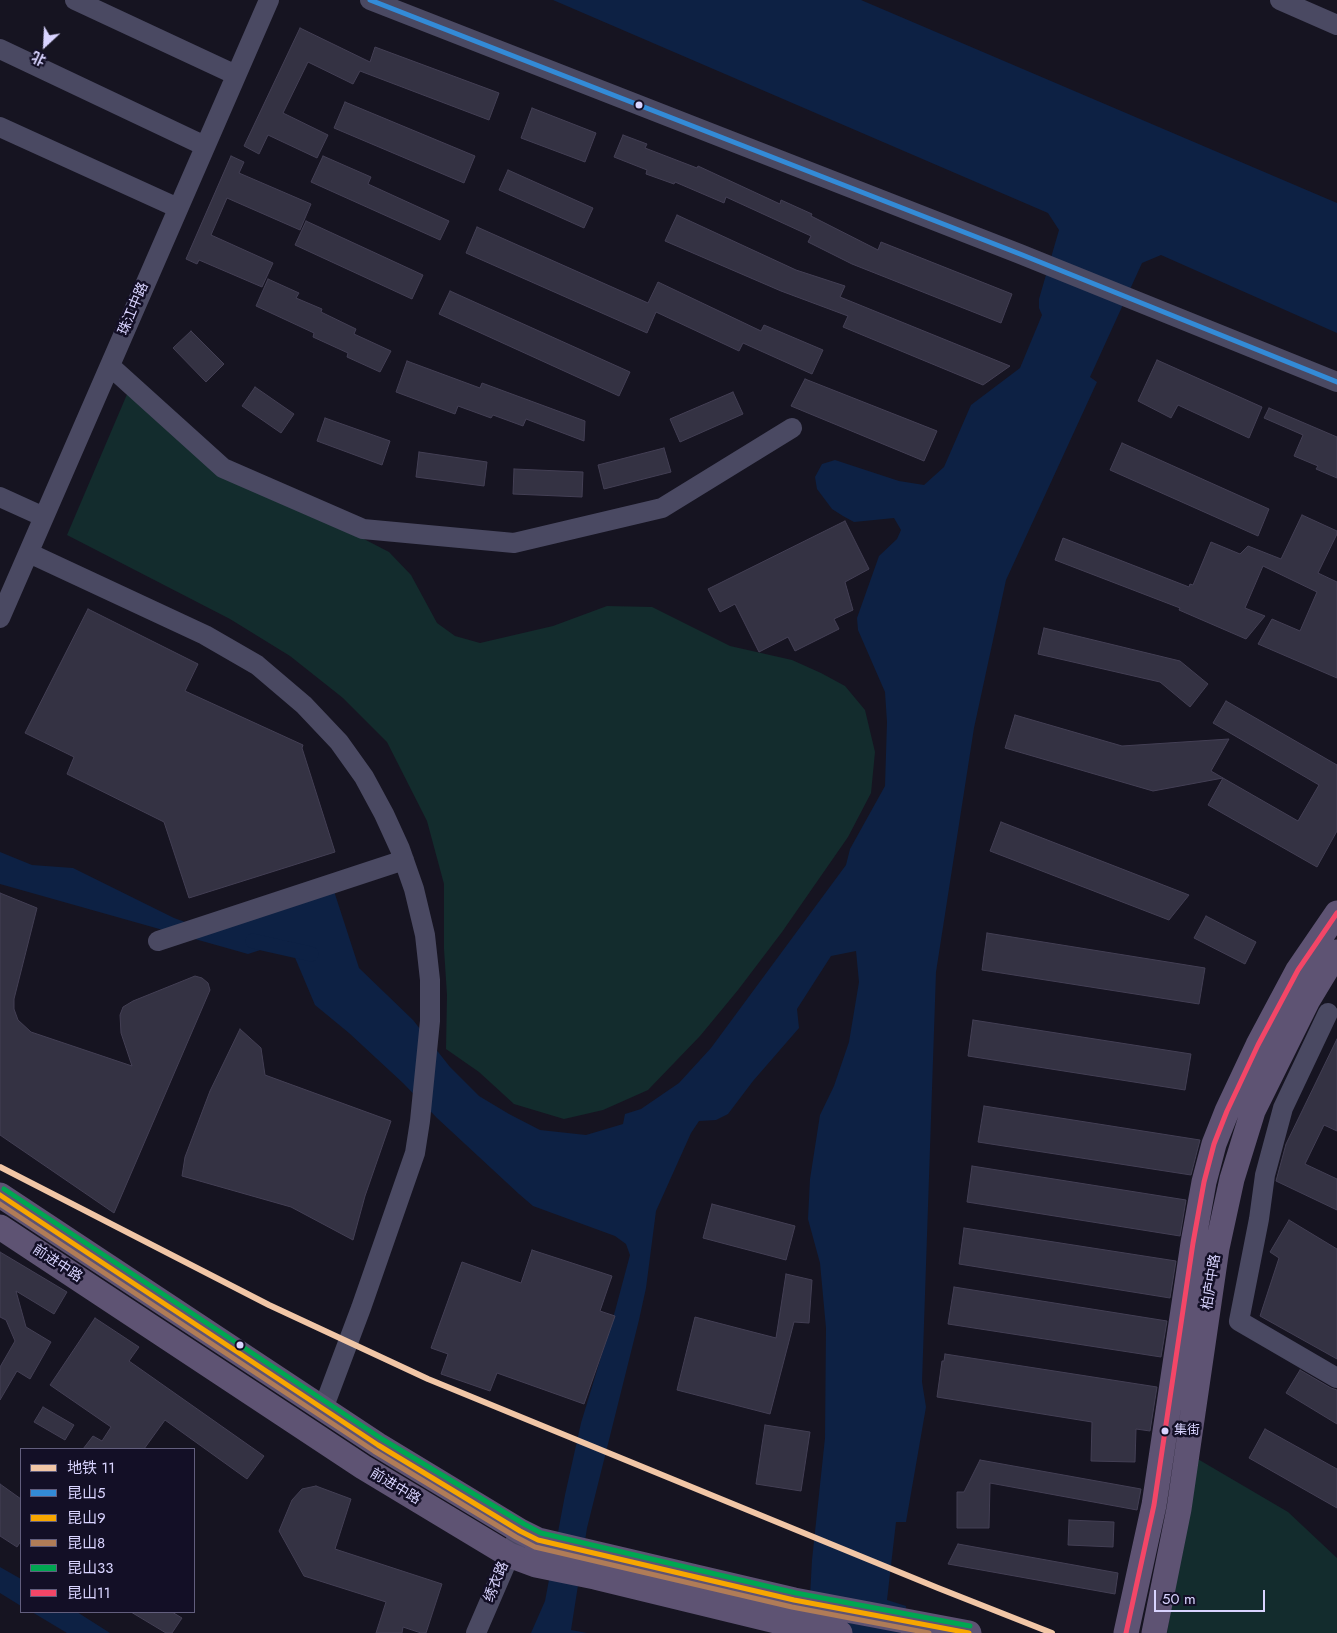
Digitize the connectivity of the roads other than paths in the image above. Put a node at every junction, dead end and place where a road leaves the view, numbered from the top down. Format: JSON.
{"nodes":[{"id":1,"x":75,"y":0,"type":"edge"},
{"id":2,"x":268,"y":0,"type":"edge"},
{"id":3,"x":370,"y":0,"type":"edge"},
{"id":4,"x":1280,"y":0,"type":"edge"},
{"id":5,"x":1337,"y":25,"type":"edge"},
{"id":6,"x":0,"y":50,"type":"edge"},
{"id":7,"x":236,"y":75,"type":"junction"},
{"id":8,"x":0,"y":127,"type":"edge"},
{"id":9,"x":206,"y":146,"type":"junction"},
{"id":10,"x":178,"y":208,"type":"junction"},
{"id":11,"x":110,"y":366,"type":"junction"},
{"id":12,"x":1337,"y":382,"type":"edge"},
{"id":13,"x":792,"y":428,"type":"dead end"},
{"id":14,"x":0,"y":497,"type":"edge"},
{"id":15,"x":44,"y":517,"type":"junction"},
{"id":16,"x":29,"y":553,"type":"junction"},
{"id":17,"x":0,"y":618,"type":"edge"},
{"id":18,"x":404,"y":860,"type":"junction"},
{"id":19,"x":1337,"y":913,"type":"edge"},
{"id":20,"x":158,"y":941,"type":"dead end"},
{"id":21,"x":1337,"y":952,"type":"edge"},
{"id":22,"x":1328,"y":1013,"type":"dead end"},
{"id":23,"x":0,"y":1195,"type":"edge"},
{"id":24,"x":0,"y":1227,"type":"edge"},
{"id":25,"x":1337,"y":1378,"type":"edge"},
{"id":26,"x":324,"y":1409,"type":"junction"},
{"id":27,"x":529,"y":1536,"type":"junction"},
{"id":28,"x":509,"y":1555,"type":"junction"},
{"id":29,"x":596,"y":1565,"type":"junction"},
{"id":30,"x":789,"y":1611,"type":"junction"},
{"id":31,"x":476,"y":1633,"type":"edge"},
{"id":32,"x":840,"y":1633,"type":"edge"},
{"id":33,"x":969,"y":1633,"type":"edge"},
{"id":34,"x":1126,"y":1633,"type":"edge"},
{"id":35,"x":1154,"y":1633,"type":"edge"}],
"edges":[{"from":1,"to":7,"type":"street"},
{"from":2,"to":7,"type":"street","name":"珠江中路"},
{"from":3,"to":12,"type":"street"},
{"from":4,"to":5,"type":"street"},
{"from":6,"to":9,"type":"street"},
{"from":7,"to":9,"type":"street","name":"珠江中路"},
{"from":8,"to":10,"type":"street"},
{"from":9,"to":10,"type":"street","name":"珠江中路"},
{"from":10,"to":11,"type":"street","name":"珠江中路"},
{"from":11,"to":13,"type":"street"},
{"from":11,"to":15,"type":"street","name":"珠江中路"},
{"from":14,"to":15,"type":"street"},
{"from":15,"to":16,"type":"street","name":"珠江中路"},
{"from":16,"to":17,"type":"street","name":"珠江中路"},
{"from":16,"to":18,"type":"street"},
{"from":18,"to":20,"type":"street"},
{"from":18,"to":26,"type":"street"},
{"from":19,"to":34,"type":"main road","name":"柏庐中路"},
{"from":21,"to":35,"type":"main road","name":"柏庐中路"},
{"from":22,"to":25,"type":"street"},
{"from":23,"to":26,"type":"main road","name":"前进中路"},
{"from":24,"to":28,"type":"main road","name":"前进中路"},
{"from":26,"to":27,"type":"main road","name":"前进中路"},
{"from":27,"to":28,"type":"street","name":"绣衣路"},
{"from":27,"to":29,"type":"main road","name":"前进中路"},
{"from":28,"to":29,"type":"main road","name":"前进中路"},
{"from":28,"to":31,"type":"street","name":"绣衣路"},
{"from":29,"to":30,"type":"main road","name":"前进中路"},
{"from":30,"to":32,"type":"main road","name":"前进中路"},
{"from":30,"to":33,"type":"main road","name":"前进中路"}]}
